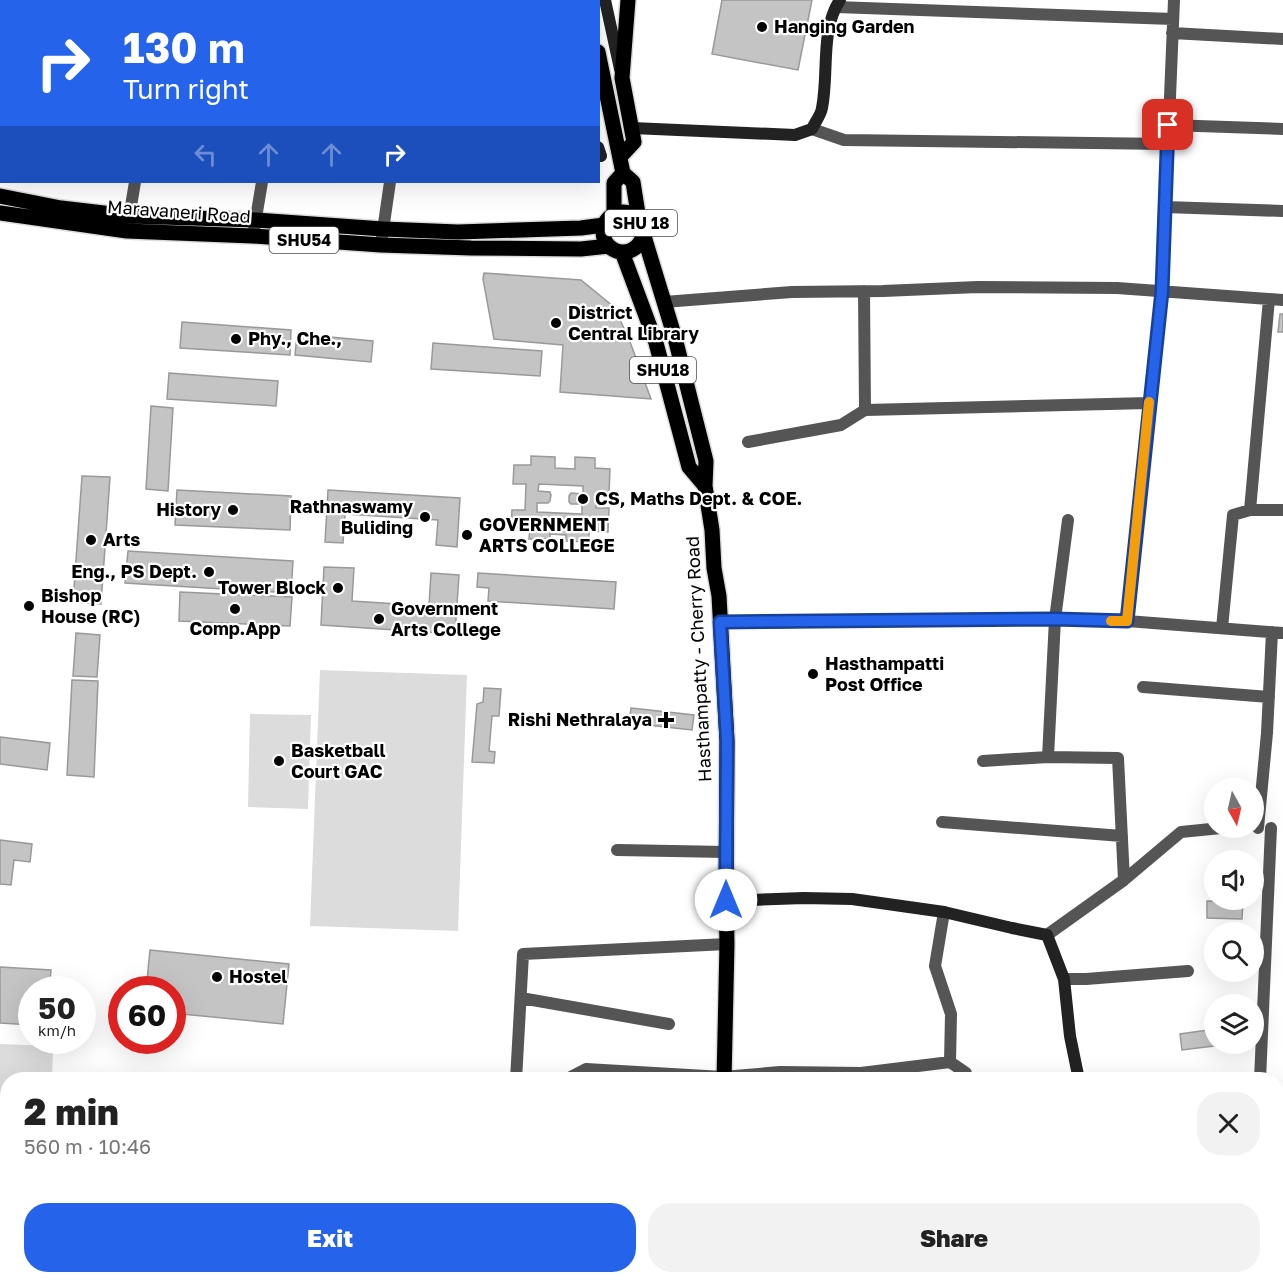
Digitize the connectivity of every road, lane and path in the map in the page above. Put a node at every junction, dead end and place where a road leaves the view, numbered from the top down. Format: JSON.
{"nodes":[{"id":1,"x":605,"y":0,"type":"edge"},
{"id":2,"x":628,"y":0,"type":"edge"},
{"id":3,"x":1174,"y":0,"type":"edge"},
{"id":4,"x":838,"y":3,"type":"edge"},
{"id":5,"x":1173,"y":19,"type":"junction"},
{"id":6,"x":1172,"y":33,"type":"junction"},
{"id":7,"x":1283,"y":39,"type":"edge"},
{"id":8,"x":600,"y":62,"type":"edge"},
{"id":9,"x":622,"y":78,"type":"junction"},
{"id":10,"x":1168,"y":125,"type":"junction"},
{"id":11,"x":632,"y":128,"type":"junction"},
{"id":12,"x":812,"y":129,"type":"junction"},
{"id":13,"x":1283,"y":129,"type":"edge"},
{"id":14,"x":1168,"y":144,"type":"junction"},
{"id":15,"x":600,"y":153,"type":"edge"},
{"id":16,"x":620,"y":158,"type":"junction"},
{"id":17,"x":135,"y":183,"type":"edge"},
{"id":18,"x":262,"y":183,"type":"edge"},
{"id":19,"x":390,"y":183,"type":"edge"},
{"id":20,"x":0,"y":196,"type":"edge"},
{"id":21,"x":1165,"y":207,"type":"junction"},
{"id":22,"x":1283,"y":211,"type":"edge"},
{"id":23,"x":0,"y":213,"type":"edge"},
{"id":24,"x":609,"y":219,"type":"junction"},
{"id":25,"x":256,"y":220,"type":"junction"},
{"id":26,"x":128,"y":224,"type":"junction"},
{"id":27,"x":641,"y":226,"type":"junction"},
{"id":28,"x":383,"y":229,"type":"junction"},
{"id":29,"x":253,"y":236,"type":"junction"},
{"id":30,"x":381,"y":245,"type":"junction"},
{"id":31,"x":615,"y":249,"type":"junction"},
{"id":32,"x":864,"y":291,"type":"junction"},
{"id":33,"x":1162,"y":291,"type":"junction"},
{"id":34,"x":1269,"y":299,"type":"junction"},
{"id":35,"x":1283,"y":300,"type":"edge"},
{"id":36,"x":664,"y":302,"type":"junction"},
{"id":37,"x":1149,"y":403,"type":"junction"},
{"id":38,"x":865,"y":410,"type":"junction"},
{"id":39,"x":748,"y":442,"type":"dead end"},
{"id":40,"x":705,"y":486,"type":"junction"},
{"id":41,"x":1250,"y":510,"type":"junction"},
{"id":42,"x":1283,"y":510,"type":"edge"},
{"id":43,"x":1068,"y":520,"type":"dead end"},
{"id":44,"x":1055,"y":619,"type":"junction"},
{"id":45,"x":1127,"y":621,"type":"junction"},
{"id":46,"x":720,"y":622,"type":"junction"},
{"id":47,"x":1222,"y":628,"type":"junction"},
{"id":48,"x":1278,"y":632,"type":"edge"},
{"id":49,"x":1143,"y":687,"type":"dead end"},
{"id":50,"x":1269,"y":697,"type":"junction"},
{"id":51,"x":1048,"y":757,"type":"junction"},
{"id":52,"x":983,"y":761,"type":"dead end"},
{"id":53,"x":942,"y":822,"type":"dead end"},
{"id":54,"x":1267,"y":828,"type":"edge"},
{"id":55,"x":1204,"y":830,"type":"edge"},
{"id":56,"x":1122,"y":836,"type":"junction"},
{"id":57,"x":617,"y":850,"type":"dead end"},
{"id":58,"x":726,"y":852,"type":"junction"},
{"id":59,"x":1124,"y":880,"type":"junction"},
{"id":60,"x":726,"y":900,"type":"junction"},
{"id":61,"x":944,"y":912,"type":"junction"},
{"id":62,"x":1047,"y":935,"type":"junction"},
{"id":63,"x":727,"y":944,"type":"junction"},
{"id":64,"x":1188,"y":971,"type":"dead end"},
{"id":65,"x":1064,"y":979,"type":"junction"},
{"id":66,"x":521,"y":998,"type":"junction"},
{"id":67,"x":669,"y":1024,"type":"dead end"},
{"id":68,"x":950,"y":1062,"type":"junction"},
{"id":69,"x":516,"y":1072,"type":"edge"},
{"id":70,"x":580,"y":1072,"type":"edge"},
{"id":71,"x":627,"y":1072,"type":"edge"},
{"id":72,"x":723,"y":1072,"type":"edge"},
{"id":73,"x":869,"y":1072,"type":"edge"},
{"id":74,"x":961,"y":1072,"type":"edge"},
{"id":75,"x":1077,"y":1072,"type":"edge"},
{"id":76,"x":1260,"y":1072,"type":"edge"}],
"edges":[{"from":1,"to":9,"type":"street"},
{"from":2,"to":9,"type":"main road"},
{"from":3,"to":5,"type":"street"},
{"from":4,"to":5,"type":"street"},
{"from":4,"to":12,"type":"street"},
{"from":5,"to":6,"type":"street"},
{"from":6,"to":7,"type":"street"},
{"from":6,"to":10,"type":"street"},
{"from":8,"to":16,"type":"main road"},
{"from":9,"to":11,"type":"main road"},
{"from":10,"to":13,"type":"street"},
{"from":10,"to":14,"type":"street"},
{"from":11,"to":12,"type":"street"},
{"from":11,"to":16,"type":"main road"},
{"from":12,"to":14,"type":"street"},
{"from":14,"to":21,"type":"street"},
{"from":15,"to":16,"type":"street"},
{"from":16,"to":24,"type":"main road"},
{"from":16,"to":27,"type":"main road"},
{"from":17,"to":26,"type":"street"},
{"from":18,"to":25,"type":"street"},
{"from":19,"to":28,"type":"street"},
{"from":20,"to":26,"type":"main road","name":"Maravaneri Road","number":"SHU54"},
{"from":21,"to":22,"type":"street"},
{"from":21,"to":33,"type":"street"},
{"from":23,"to":26,"type":"main road","name":"Maravaneri Road","number":"SHU54"},
{"from":24,"to":27,"type":"main road","number":"SHU 18"},
{"from":24,"to":28,"type":"main road","name":"Maravaneri Road","number":"SHU54"},
{"from":24,"to":31,"type":"main road","number":"SHU 18"},
{"from":25,"to":26,"type":"main road","name":"Maravaneri Road","number":"SHU54"},
{"from":25,"to":28,"type":"main road","name":"Maravaneri Road","number":"SHU54"},
{"from":25,"to":29,"type":"street"},
{"from":26,"to":29,"type":"main road","name":"Maravaneri Road","number":"SHU54"},
{"from":27,"to":31,"type":"main road","number":"SHU 18"},
{"from":27,"to":36,"type":"main road"},
{"from":28,"to":30,"type":"street"},
{"from":29,"to":30,"type":"main road","name":"Maravaneri Road","number":"SHU54"},
{"from":30,"to":31,"type":"main road","name":"Maravaneri Road","number":"SHU54"},
{"from":31,"to":40,"type":"main road","name":"Hasthampatty - Cherry Road","number":"SHU18"},
{"from":32,"to":33,"type":"street"},
{"from":32,"to":36,"type":"street"},
{"from":32,"to":38,"type":"street"},
{"from":33,"to":34,"type":"street"},
{"from":33,"to":37,"type":"street"},
{"from":34,"to":35,"type":"street"},
{"from":34,"to":41,"type":"street"},
{"from":36,"to":40,"type":"main road"},
{"from":37,"to":38,"type":"street"},
{"from":37,"to":45,"type":"street"},
{"from":38,"to":39,"type":"street"},
{"from":40,"to":46,"type":"main road","name":"Hasthampatty - Cherry Road","number":"SHU18"},
{"from":41,"to":42,"type":"street"},
{"from":41,"to":47,"type":"street"},
{"from":43,"to":44,"type":"street"},
{"from":44,"to":45,"type":"street"},
{"from":44,"to":46,"type":"street"},
{"from":44,"to":51,"type":"street"},
{"from":45,"to":47,"type":"street"},
{"from":46,"to":58,"type":"main road","name":"Hasthampatty - Cherry Road","number":"SHU18"},
{"from":47,"to":48,"type":"street"},
{"from":48,"to":50,"type":"street"},
{"from":49,"to":50,"type":"street"},
{"from":50,"to":54,"type":"street"},
{"from":51,"to":52,"type":"street"},
{"from":51,"to":56,"type":"street"},
{"from":53,"to":56,"type":"street"},
{"from":54,"to":76,"type":"street"},
{"from":55,"to":59,"type":"street"},
{"from":56,"to":59,"type":"street"},
{"from":57,"to":58,"type":"street"},
{"from":58,"to":60,"type":"main road","name":"Hasthampatty - Cherry Road","number":"SHU18"},
{"from":59,"to":62,"type":"street"},
{"from":60,"to":61,"type":"street"},
{"from":60,"to":63,"type":"main road","name":"Hasthampatty - Cherry Road","number":"SHU18"},
{"from":61,"to":62,"type":"street"},
{"from":61,"to":68,"type":"street"},
{"from":62,"to":65,"type":"street"},
{"from":63,"to":66,"type":"street"},
{"from":63,"to":72,"type":"main road","name":"Hasthampatty - Cherry Road","number":"SHU18"},
{"from":64,"to":65,"type":"street"},
{"from":65,"to":75,"type":"street"},
{"from":66,"to":67,"type":"street"},
{"from":66,"to":69,"type":"street"},
{"from":68,"to":73,"type":"street"},
{"from":68,"to":74,"type":"street"},
{"from":70,"to":71,"type":"street"}]}
